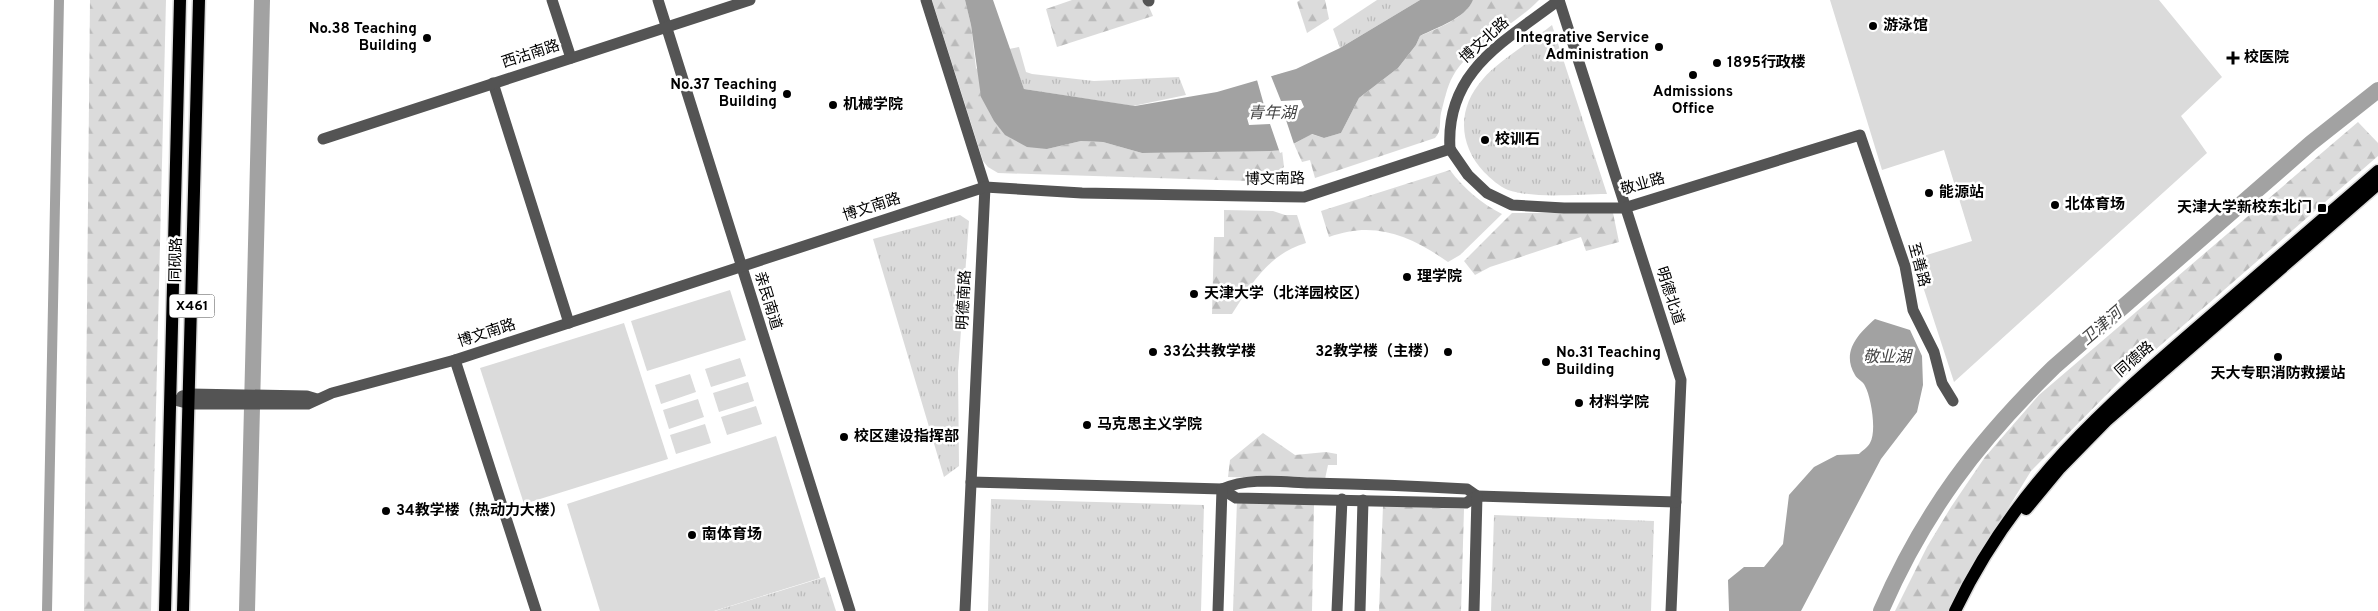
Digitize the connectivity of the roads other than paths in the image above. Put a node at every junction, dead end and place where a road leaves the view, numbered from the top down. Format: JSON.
{"nodes":[{"id":1,"x":180,"y":0,"type":"edge"},
{"id":2,"x":199,"y":0,"type":"edge"},
{"id":3,"x":552,"y":0,"type":"edge"},
{"id":4,"x":658,"y":0,"type":"edge"},
{"id":5,"x":750,"y":0,"type":"edge"},
{"id":6,"x":926,"y":0,"type":"edge"},
{"id":7,"x":1559,"y":0,"type":"edge"},
{"id":8,"x":666,"y":27,"type":"junction"},
{"id":9,"x":571,"y":58,"type":"junction"},
{"id":10,"x":493,"y":83,"type":"junction"},
{"id":11,"x":1860,"y":134,"type":"joint"},
{"id":12,"x":323,"y":139,"type":"dead end"},
{"id":13,"x":1450,"y":149,"type":"junction"},
{"id":14,"x":2378,"y":171,"type":"edge"},
{"id":15,"x":2378,"y":184,"type":"edge"},
{"id":16,"x":985,"y":187,"type":"junction"},
{"id":17,"x":1624,"y":208,"type":"junction"},
{"id":18,"x":740,"y":266,"type":"junction"},
{"id":19,"x":569,"y":323,"type":"junction"},
{"id":20,"x":455,"y":360,"type":"junction"},
{"id":21,"x":171,"y":399,"type":"junction"},
{"id":22,"x":190,"y":399,"type":"junction"},
{"id":23,"x":1952,"y":401,"type":"dead end"},
{"id":24,"x":971,"y":482,"type":"junction"},
{"id":25,"x":1222,"y":489,"type":"junction"},
{"id":26,"x":1478,"y":496,"type":"junction"},
{"id":27,"x":1342,"y":499,"type":"junction"},
{"id":28,"x":1363,"y":500,"type":"junction"},
{"id":29,"x":1676,"y":502,"type":"junction"},
{"id":30,"x":165,"y":611,"type":"edge"},
{"id":31,"x":183,"y":611,"type":"edge"},
{"id":32,"x":536,"y":611,"type":"edge"},
{"id":33,"x":850,"y":611,"type":"edge"},
{"id":34,"x":965,"y":611,"type":"edge"},
{"id":35,"x":1218,"y":611,"type":"edge"},
{"id":36,"x":1337,"y":611,"type":"edge"},
{"id":37,"x":1360,"y":611,"type":"edge"},
{"id":38,"x":1474,"y":611,"type":"edge"},
{"id":39,"x":1671,"y":611,"type":"edge"},
{"id":40,"x":1955,"y":611,"type":"edge"},
{"id":41,"x":1964,"y":611,"type":"edge"}],
"edges":[{"from":1,"to":21,"type":"main road","name":"同砚路","number":"X461"},
{"from":2,"to":22,"type":"main road","name":"同砚路","number":"X461"},
{"from":3,"to":9,"type":"street"},
{"from":4,"to":8,"type":"street","name":"亲民南道"},
{"from":5,"to":8,"type":"street","name":"西沽南路"},
{"from":6,"to":16,"type":"street","name":"明德南路"},
{"from":7,"to":13,"type":"street","name":"博文北路"},
{"from":7,"to":17,"type":"street","name":"明德北道"},
{"from":8,"to":9,"type":"street","name":"西沽南路"},
{"from":8,"to":18,"type":"street","name":"亲民南道"},
{"from":9,"to":10,"type":"street","name":"西沽南路"},
{"from":10,"to":12,"type":"street","name":"西沽南路"},
{"from":10,"to":19,"type":"street"},
{"from":11,"to":17,"type":"street","name":"敬业路"},
{"from":11,"to":23,"type":"street","name":"至善路"},
{"from":13,"to":16,"type":"street","name":"博文南路"},
{"from":13,"to":17,"type":"street","name":"敬业路"},
{"from":14,"to":40,"type":"main road","name":"同德路"},
{"from":15,"to":41,"type":"main road","name":"同德路"},
{"from":16,"to":18,"type":"street","name":"博文南路"},
{"from":16,"to":24,"type":"street","name":"明德南路"},
{"from":17,"to":29,"type":"street","name":"明德北道"},
{"from":18,"to":19,"type":"street","name":"博文南路"},
{"from":18,"to":33,"type":"street","name":"亲民南道"},
{"from":19,"to":20,"type":"street","name":"博文南路"},
{"from":20,"to":22,"type":"street","name":"博文南路"},
{"from":20,"to":32,"type":"street"},
{"from":21,"to":22,"type":"street","name":"博文南路"},
{"from":21,"to":30,"type":"main road","name":"同砚路","number":"X461"},
{"from":22,"to":31,"type":"main road","name":"同砚路","number":"X461"},
{"from":24,"to":25,"type":"street"},
{"from":24,"to":34,"type":"street","name":"明德南路"},
{"from":25,"to":26,"type":"street"},
{"from":25,"to":27,"type":"street"},
{"from":25,"to":35,"type":"street"},
{"from":26,"to":28,"type":"street"},
{"from":26,"to":29,"type":"street"},
{"from":26,"to":38,"type":"street"},
{"from":27,"to":28,"type":"street"},
{"from":27,"to":36,"type":"street"},
{"from":28,"to":37,"type":"street"},
{"from":29,"to":39,"type":"street","name":"明德北道"}]}
